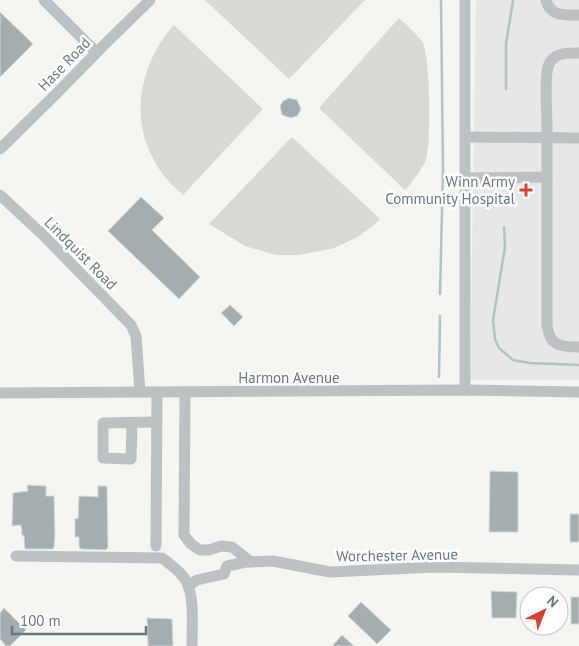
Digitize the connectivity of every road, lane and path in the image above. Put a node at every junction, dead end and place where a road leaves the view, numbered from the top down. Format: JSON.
{"nodes":[{"id":1,"x":44,"y":0,"type":"edge"},
{"id":2,"x":465,"y":0,"type":"edge"},
{"id":3,"x":546,"y":0,"type":"edge"},
{"id":4,"x":146,"y":1,"type":"edge"},
{"id":5,"x":579,"y":14,"type":"edge"},
{"id":6,"x":96,"y":52,"type":"junction"},
{"id":7,"x":579,"y":53,"type":"edge"},
{"id":8,"x":466,"y":137,"type":"junction"},
{"id":9,"x":547,"y":138,"type":"junction"},
{"id":10,"x":579,"y":138,"type":"edge"},
{"id":11,"x":0,"y":149,"type":"edge"},
{"id":12,"x":466,"y":178,"type":"junction"},
{"id":13,"x":547,"y":178,"type":"junction"},
{"id":14,"x":0,"y":194,"type":"edge"},
{"id":15,"x":579,"y":347,"type":"edge"},
{"id":16,"x":465,"y":390,"type":"junction"},
{"id":17,"x":140,"y":392,"type":"junction"},
{"id":18,"x":157,"y":392,"type":"junction"},
{"id":19,"x":185,"y":392,"type":"junction"},
{"id":20,"x":579,"y":392,"type":"edge"},
{"id":21,"x":0,"y":393,"type":"edge"},
{"id":22,"x":156,"y":422,"type":"junction"},
{"id":23,"x":132,"y":424,"type":"dead end"},
{"id":24,"x":156,"y":546,"type":"dead end"},
{"id":25,"x":16,"y":556,"type":"dead end"},
{"id":26,"x":251,"y":562,"type":"junction"},
{"id":27,"x":579,"y":570,"type":"edge"},
{"id":28,"x":188,"y":586,"type":"junction"},
{"id":29,"x":192,"y":646,"type":"edge"}],
"edges":[{"from":1,"to":6,"type":"street"},
{"from":2,"to":8,"type":"street"},
{"from":3,"to":5,"type":"street"},
{"from":4,"to":6,"type":"street","name":"Hase Road"},
{"from":6,"to":11,"type":"street","name":"Hase Road"},
{"from":7,"to":9,"type":"street"},
{"from":8,"to":9,"type":"street"},
{"from":8,"to":12,"type":"street"},
{"from":9,"to":10,"type":"street"},
{"from":9,"to":13,"type":"street"},
{"from":12,"to":13,"type":"street"},
{"from":12,"to":16,"type":"street"},
{"from":13,"to":15,"type":"street"},
{"from":14,"to":17,"type":"street","name":"Lindquist Road"},
{"from":16,"to":19,"type":"street","name":"Harmon Avenue"},
{"from":16,"to":20,"type":"street","name":"Harmon Avenue"},
{"from":17,"to":18,"type":"street","name":"Harmon Avenue"},
{"from":17,"to":21,"type":"street","name":"Harmon Avenue"},
{"from":18,"to":19,"type":"street","name":"Harmon Avenue"},
{"from":18,"to":22,"type":"street"},
{"from":19,"to":26,"type":"street"},
{"from":22,"to":23,"type":"street"},
{"from":22,"to":24,"type":"street"},
{"from":25,"to":28,"type":"street"},
{"from":26,"to":27,"type":"street","name":"Worchester Avenue"},
{"from":26,"to":28,"type":"street","name":"Worchester Avenue"},
{"from":28,"to":29,"type":"street"}]}
